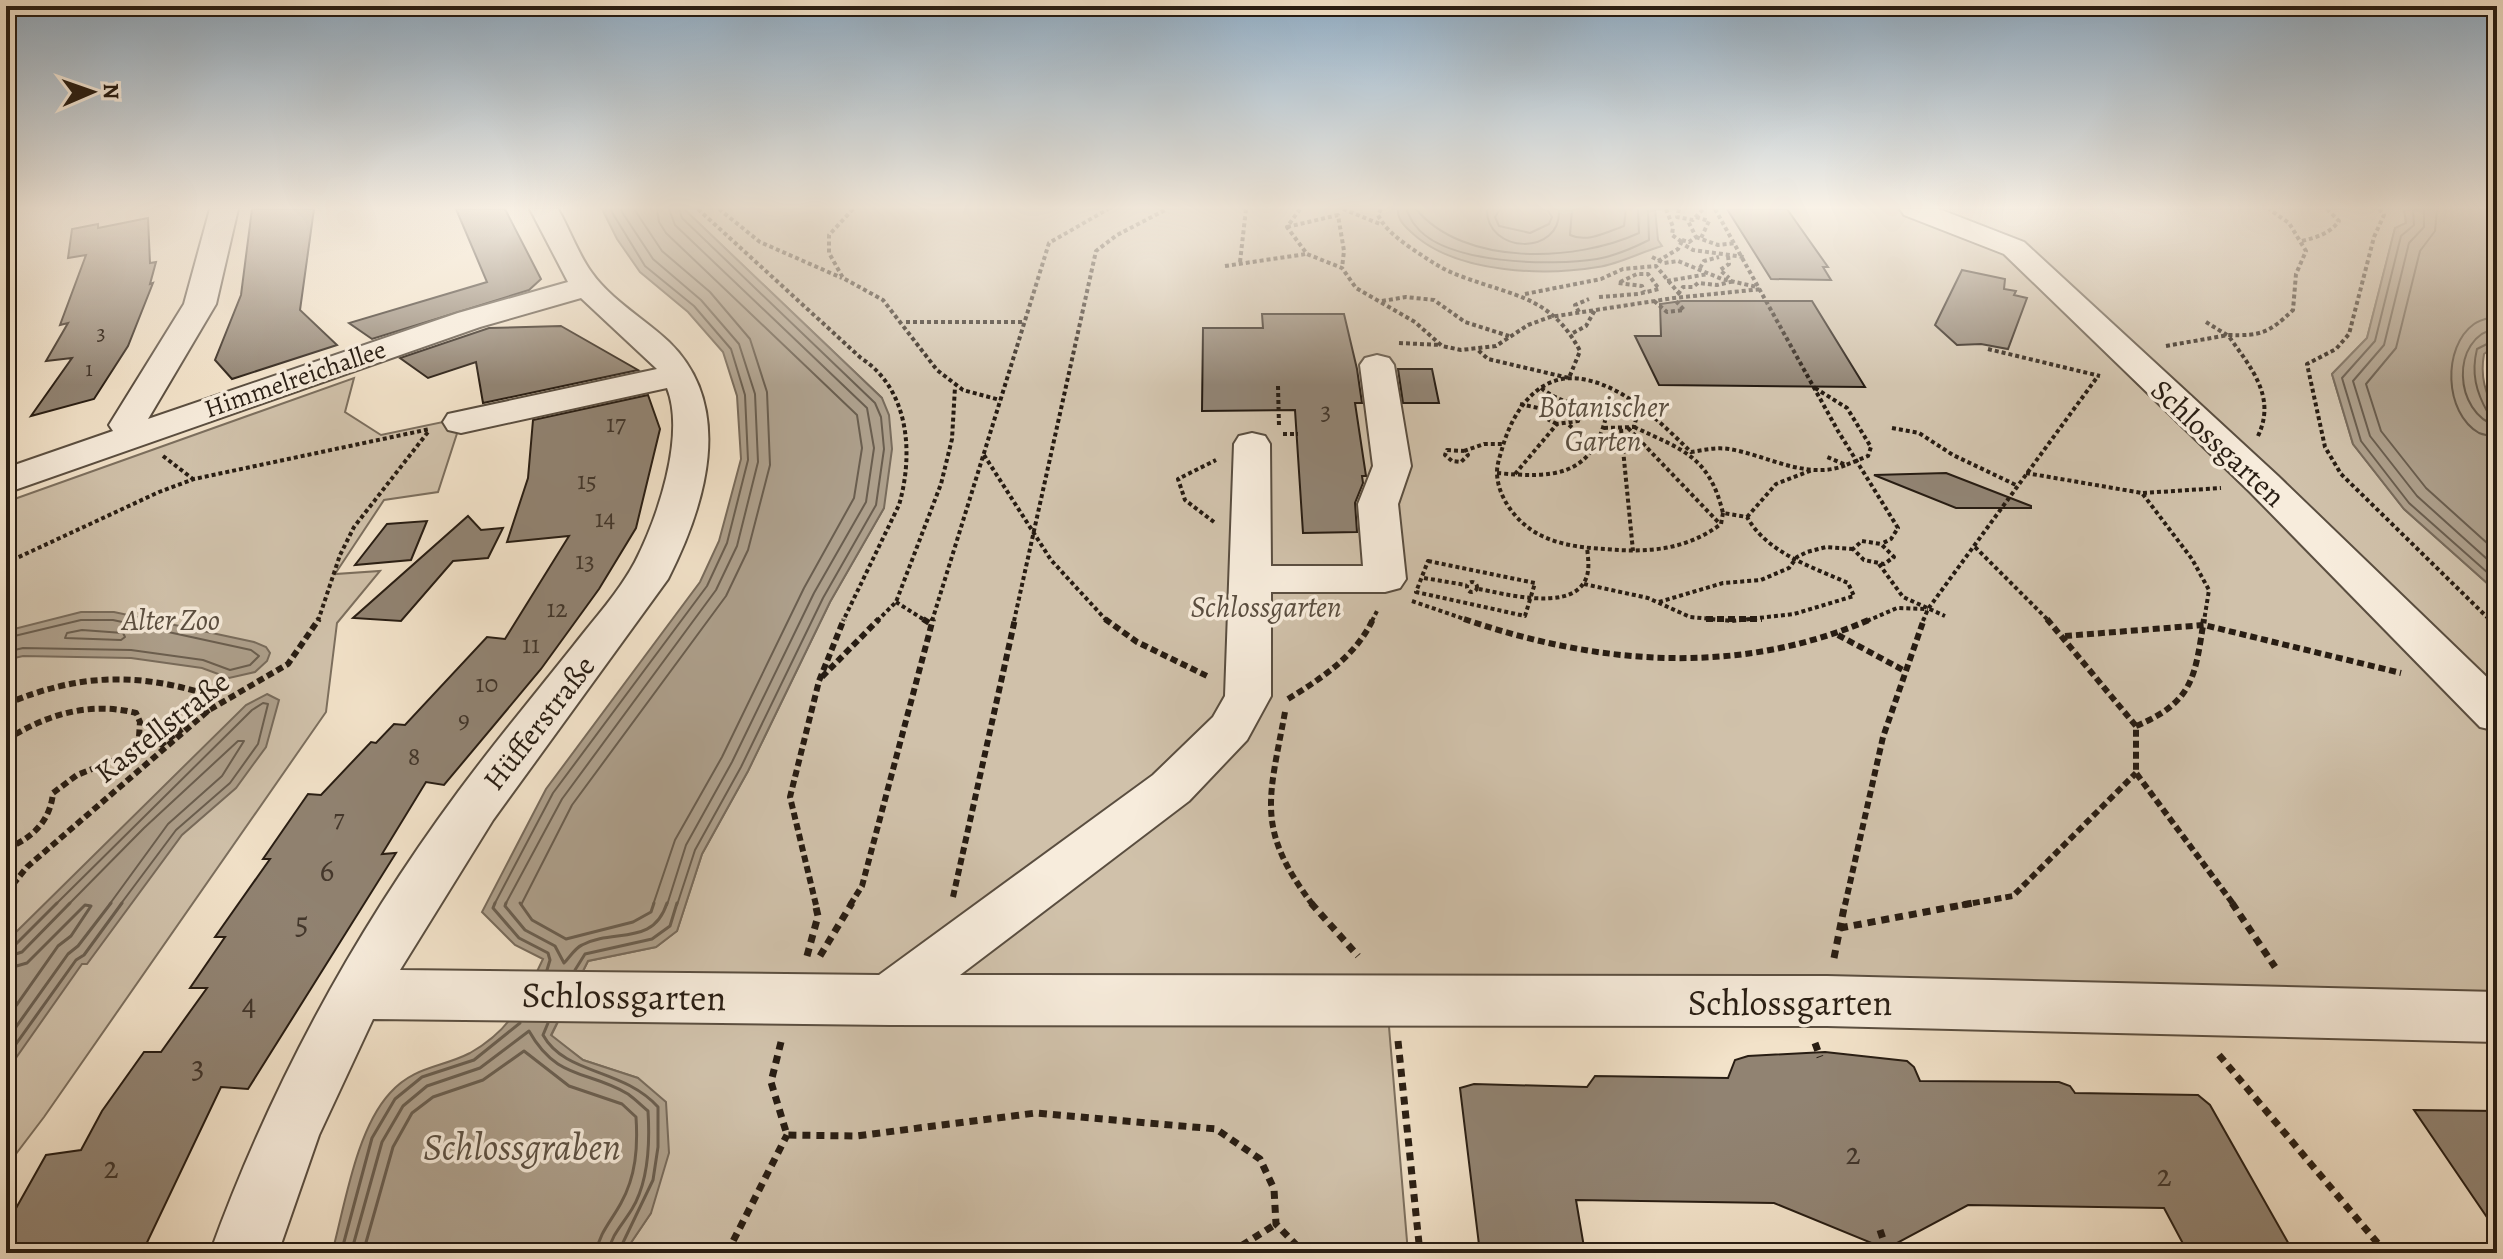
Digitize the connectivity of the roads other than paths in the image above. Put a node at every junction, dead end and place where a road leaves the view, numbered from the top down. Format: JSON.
{"nodes":[{"id":1,"x":209,"y":268,"type":"edge"},
{"id":2,"x":576,"y":268,"type":"edge"},
{"id":3,"x":2035,"y":268,"type":"edge"},
{"id":4,"x":586,"y":287,"type":"junction"},
{"id":5,"x":1377,"y":365,"type":"dead end"},
{"id":6,"x":679,"y":375,"type":"junction"},
{"id":7,"x":446,"y":426,"type":"road end"},
{"id":8,"x":146,"y":443,"type":"junction"},
{"id":9,"x":1252,"y":444,"type":"dead end"},
{"id":10,"x":6,"y":481,"type":"edge"},
{"id":11,"x":1250,"y":579,"type":"junction"},
{"id":12,"x":2497,"y":715,"type":"edge"},
{"id":13,"x":358,"y":994,"type":"junction"},
{"id":14,"x":890,"y":1000,"type":"junction"},
{"id":15,"x":2497,"y":1017,"type":"edge"},
{"id":16,"x":244,"y":1253,"type":"edge"}],
"edges":[{"from":1,"to":8,"type":"street"},
{"from":2,"to":4,"type":"street"},
{"from":3,"to":12,"type":"street","name":"Schlossgarten"},
{"from":4,"to":6,"type":"street"},
{"from":4,"to":8,"type":"street","name":"Himmelreichallee"},
{"from":5,"to":11,"type":"street"},
{"from":6,"to":7,"type":"street"},
{"from":6,"to":13,"type":"street","name":"Hüfferstraße"},
{"from":8,"to":10,"type":"street","name":"Himmelreichallee"},
{"from":9,"to":11,"type":"street"},
{"from":11,"to":14,"type":"street"},
{"from":13,"to":14,"type":"street","name":"Schlossgarten"},
{"from":13,"to":16,"type":"street","name":"Hüfferstraße"},
{"from":14,"to":15,"type":"street","name":"Schlossgarten"}]}
